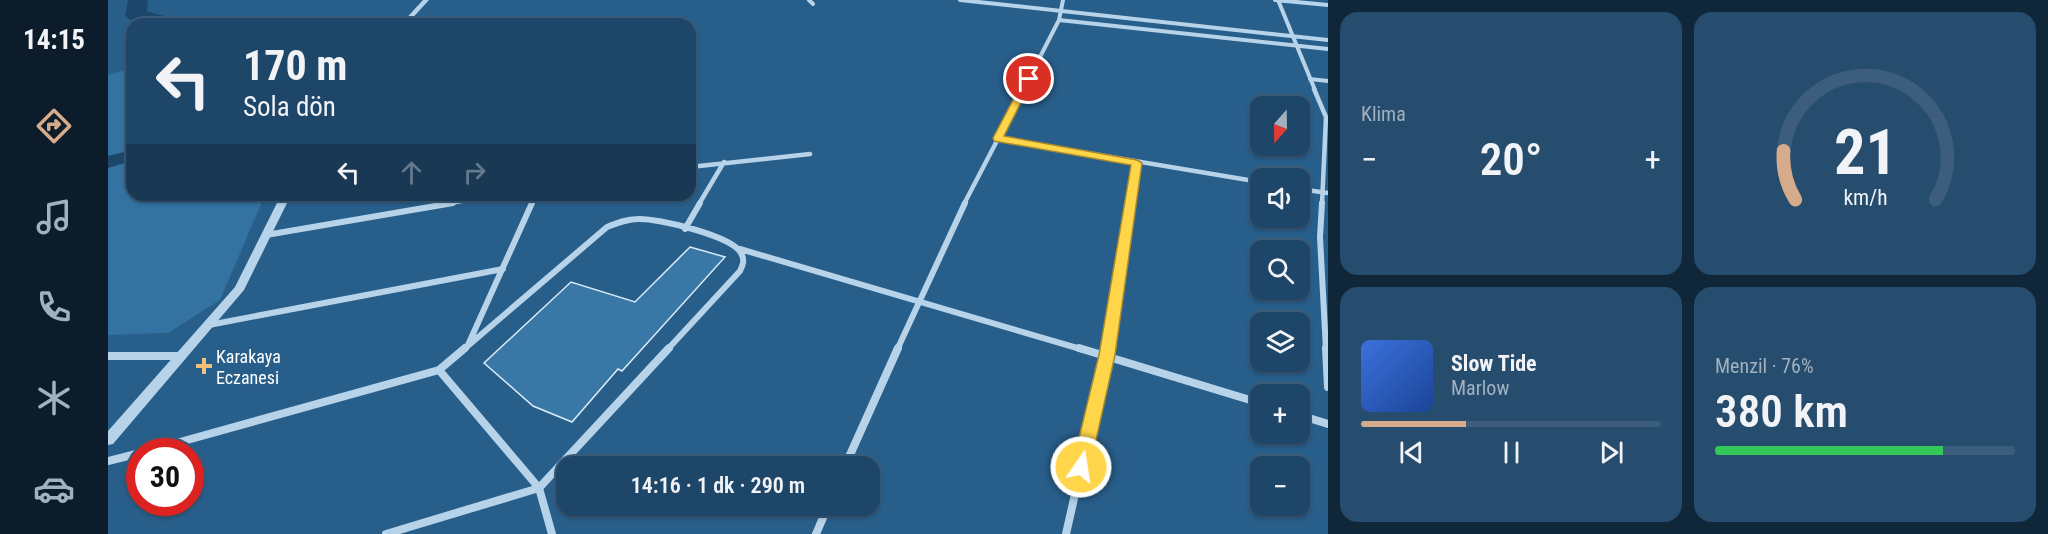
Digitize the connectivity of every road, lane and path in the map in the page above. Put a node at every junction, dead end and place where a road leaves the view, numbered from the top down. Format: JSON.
{"nodes":[{"id":1,"x":426,"y":0,"type":"edge"},
{"id":2,"x":809,"y":0,"type":"edge"},
{"id":3,"x":960,"y":0,"type":"edge"},
{"id":4,"x":1063,"y":0,"type":"edge"},
{"id":5,"x":1276,"y":0,"type":"edge"},
{"id":6,"x":813,"y":4,"type":"dead end"},
{"id":7,"x":1328,"y":5,"type":"edge"},
{"id":8,"x":1062,"y":11,"type":"junction"},
{"id":9,"x":410,"y":18,"type":"edge"},
{"id":10,"x":1059,"y":20,"type":"junction"},
{"id":11,"x":1293,"y":37,"type":"junction"},
{"id":12,"x":1328,"y":40,"type":"edge"},
{"id":13,"x":1297,"y":46,"type":"junction"},
{"id":14,"x":1328,"y":49,"type":"edge"},
{"id":15,"x":1310,"y":79,"type":"junction"},
{"id":16,"x":1328,"y":81,"type":"edge"},
{"id":17,"x":1327,"y":117,"type":"edge"},
{"id":18,"x":998,"y":138,"type":"junction"},
{"id":19,"x":810,"y":154,"type":"dead end"},
{"id":20,"x":724,"y":162,"type":"junction"},
{"id":21,"x":1137,"y":163,"type":"junction"},
{"id":22,"x":696,"y":166,"type":"edge"},
{"id":23,"x":1250,"y":180,"type":"edge"},
{"id":24,"x":1310,"y":191,"type":"edge"},
{"id":25,"x":1325,"y":193,"type":"edge"},
{"id":26,"x":283,"y":201,"type":"edge"},
{"id":27,"x":463,"y":201,"type":"edge"},
{"id":28,"x":533,"y":201,"type":"edge"},
{"id":29,"x":685,"y":229,"type":"junction"},
{"id":30,"x":266,"y":235,"type":"junction"},
{"id":31,"x":739,"y":249,"type":"junction"},
{"id":32,"x":503,"y":269,"type":"junction"},
{"id":33,"x":920,"y":300,"type":"junction"},
{"id":34,"x":208,"y":325,"type":"junction"},
{"id":35,"x":467,"y":346,"type":"junction"},
{"id":36,"x":1107,"y":355,"type":"junction"},
{"id":37,"x":108,"y":356,"type":"edge"},
{"id":38,"x":179,"y":356,"type":"junction"},
{"id":39,"x":439,"y":370,"type":"junction"},
{"id":40,"x":1328,"y":387,"type":"edge"},
{"id":41,"x":1250,"y":400,"type":"edge"},
{"id":42,"x":1310,"y":418,"type":"edge"},
{"id":43,"x":1328,"y":424,"type":"edge"},
{"id":44,"x":193,"y":438,"type":"edge"},
{"id":45,"x":108,"y":440,"type":"edge"},
{"id":46,"x":126,"y":456,"type":"edge"},
{"id":47,"x":850,"y":456,"type":"edge"},
{"id":48,"x":108,"y":461,"type":"edge"},
{"id":49,"x":539,"y":488,"type":"junction"},
{"id":50,"x":824,"y":516,"type":"edge"},
{"id":51,"x":386,"y":534,"type":"edge"},
{"id":52,"x":552,"y":534,"type":"edge"},
{"id":53,"x":816,"y":534,"type":"edge"},
{"id":54,"x":1066,"y":534,"type":"edge"}],
"edges":[{"from":1,"to":9,"type":"street"},
{"from":2,"to":6,"type":"street"},
{"from":3,"to":8,"type":"street"},
{"from":4,"to":8,"type":"street"},
{"from":5,"to":7,"type":"street"},
{"from":5,"to":11,"type":"street"},
{"from":8,"to":10,"type":"street"},
{"from":8,"to":11,"type":"street"},
{"from":10,"to":13,"type":"street"},
{"from":10,"to":18,"type":"street"},
{"from":11,"to":12,"type":"street"},
{"from":11,"to":13,"type":"street"},
{"from":13,"to":14,"type":"street"},
{"from":13,"to":15,"type":"street"},
{"from":15,"to":16,"type":"street"},
{"from":15,"to":17,"type":"street"},
{"from":17,"to":25,"type":"street"},
{"from":18,"to":21,"type":"street"},
{"from":18,"to":33,"type":"street"},
{"from":19,"to":20,"type":"street"},
{"from":20,"to":22,"type":"street"},
{"from":20,"to":29,"type":"street"},
{"from":21,"to":23,"type":"street"},
{"from":21,"to":36,"type":"street"},
{"from":24,"to":25,"type":"street"},
{"from":25,"to":40,"type":"street"},
{"from":26,"to":30,"type":"street"},
{"from":27,"to":30,"type":"street"},
{"from":28,"to":32,"type":"street"},
{"from":29,"to":31,"type":"street"},
{"from":29,"to":35,"type":"street"},
{"from":30,"to":34,"type":"street"},
{"from":31,"to":33,"type":"street"},
{"from":31,"to":49,"type":"street"},
{"from":32,"to":34,"type":"street"},
{"from":32,"to":35,"type":"street"},
{"from":33,"to":36,"type":"street"},
{"from":33,"to":47,"type":"street"},
{"from":34,"to":38,"type":"street"},
{"from":35,"to":39,"type":"street"},
{"from":36,"to":41,"type":"street"},
{"from":36,"to":54,"type":"street"},
{"from":37,"to":38,"type":"street"},
{"from":38,"to":45,"type":"street"},
{"from":39,"to":44,"type":"street"},
{"from":39,"to":49,"type":"street"},
{"from":42,"to":43,"type":"street"},
{"from":46,"to":48,"type":"street"},
{"from":49,"to":51,"type":"street"},
{"from":49,"to":52,"type":"street"},
{"from":50,"to":53,"type":"street"}]}
